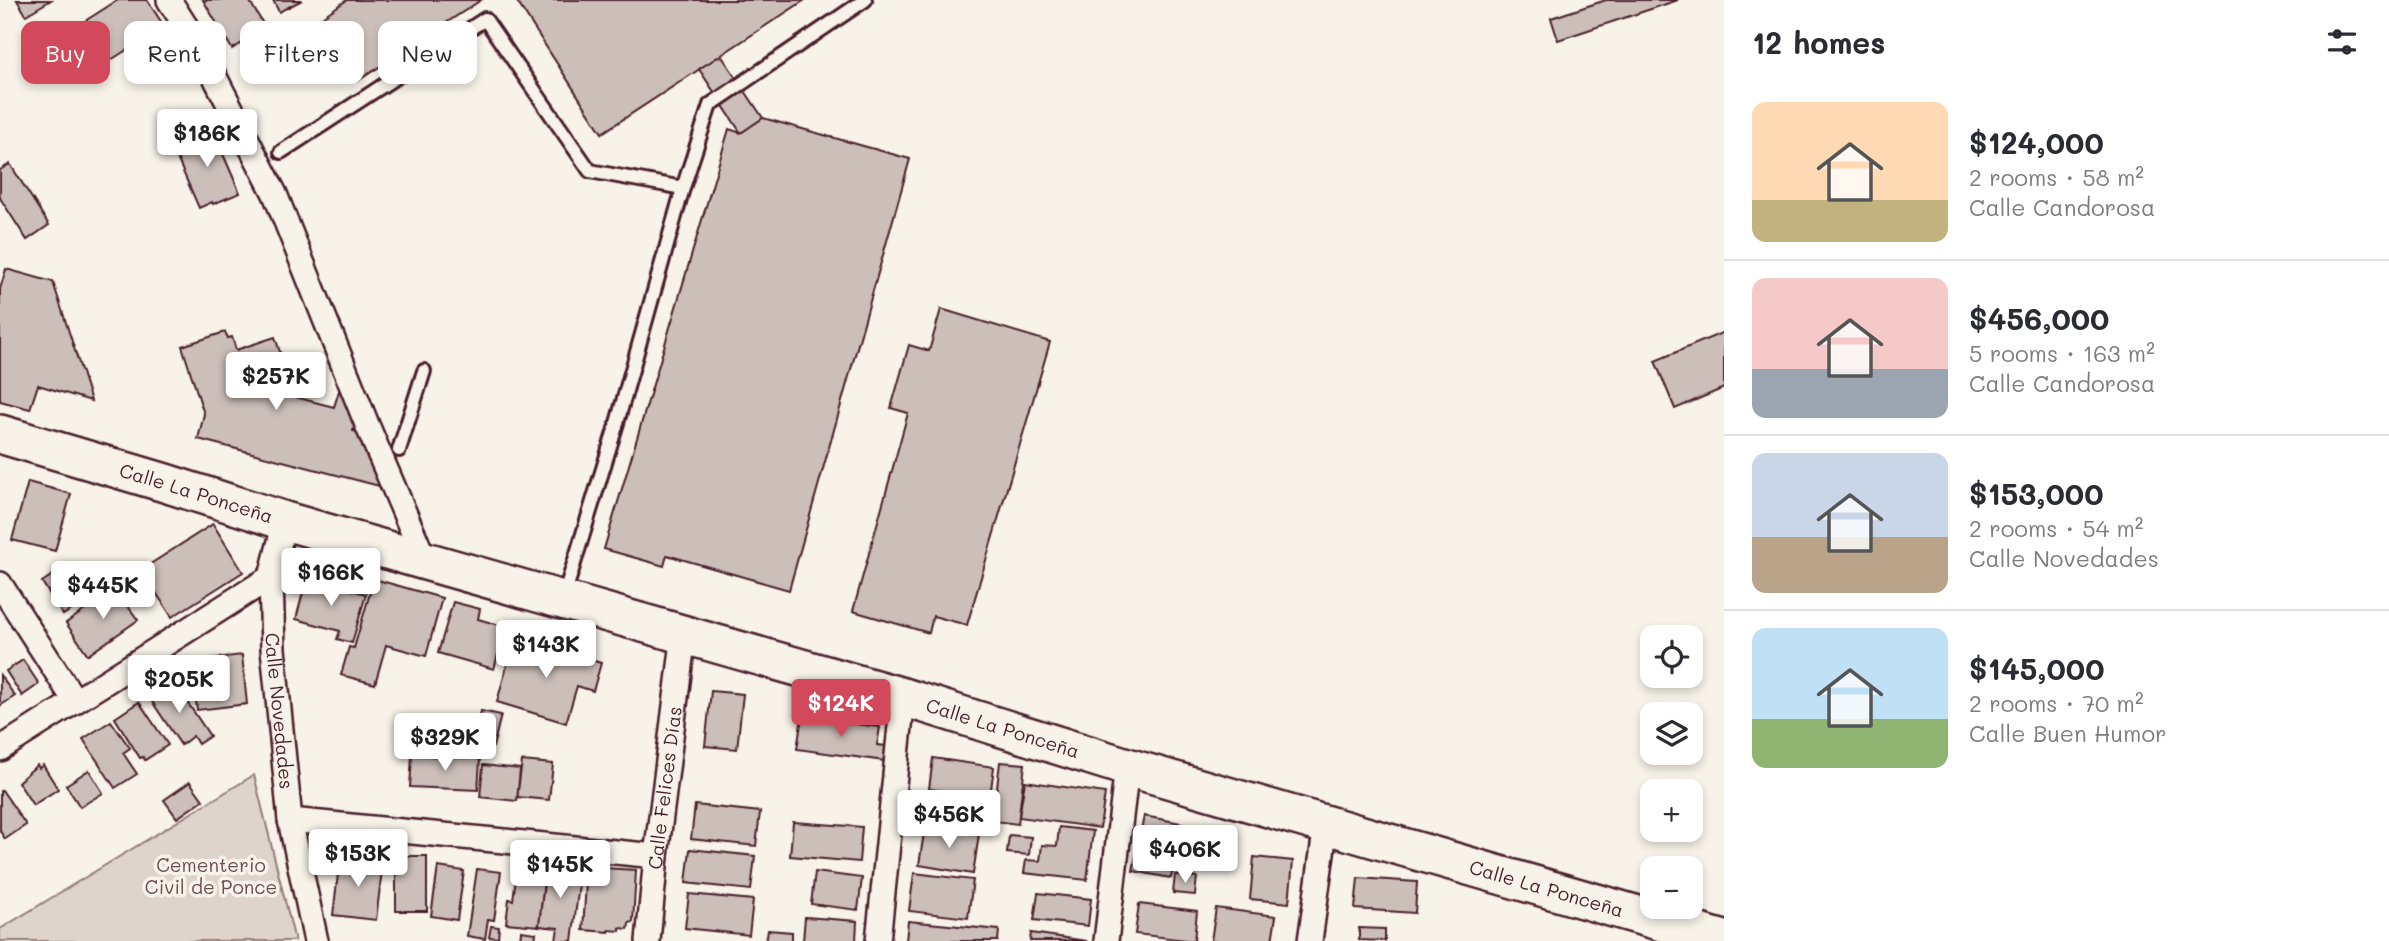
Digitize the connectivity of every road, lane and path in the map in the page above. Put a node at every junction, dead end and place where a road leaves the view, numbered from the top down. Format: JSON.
{"nodes":[{"id":1,"x":169,"y":0,"type":"edge"},
{"id":2,"x":864,"y":0,"type":"edge"},
{"id":3,"x":281,"y":152,"type":"dead end"},
{"id":4,"x":684,"y":188,"type":"junction"},
{"id":5,"x":424,"y":371,"type":"dead end"},
{"id":6,"x":0,"y":434,"type":"edge"},
{"id":7,"x":399,"y":450,"type":"dead end"},
{"id":8,"x":285,"y":521,"type":"junction"},
{"id":9,"x":425,"y":561,"type":"junction"},
{"id":10,"x":271,"y":577,"type":"junction"},
{"id":11,"x":0,"y":584,"type":"edge"},
{"id":12,"x":562,"y":600,"type":"junction"},
{"id":13,"x":684,"y":634,"type":"junction"},
{"id":14,"x":903,"y":697,"type":"junction"},
{"id":15,"x":75,"y":701,"type":"junction"},
{"id":16,"x":0,"y":749,"type":"edge"},
{"id":17,"x":1127,"y":767,"type":"junction"},
{"id":18,"x":290,"y":820,"type":"junction"},
{"id":19,"x":1326,"y":824,"type":"junction"},
{"id":20,"x":656,"y":856,"type":"junction"},
{"id":21,"x":1724,"y":940,"type":"edge"},
{"id":22,"x":316,"y":941,"type":"edge"},
{"id":23,"x":648,"y":941,"type":"edge"},
{"id":24,"x":878,"y":941,"type":"edge"},
{"id":25,"x":1106,"y":941,"type":"edge"},
{"id":26,"x":1310,"y":941,"type":"edge"}],
"edges":[{"from":1,"to":9,"type":"street"},
{"from":2,"to":4,"type":"lane"},
{"from":3,"to":4,"type":"lane"},
{"from":4,"to":12,"type":"lane"},
{"from":5,"to":7,"type":"lane"},
{"from":6,"to":8,"type":"main road","name":"Calle La Ponceña"},
{"from":8,"to":9,"type":"main road","name":"Calle La Ponceña"},
{"from":8,"to":10,"type":"street","name":"Calle Novedades"},
{"from":9,"to":12,"type":"main road","name":"Calle La Ponceña"},
{"from":10,"to":15,"type":"street"},
{"from":10,"to":18,"type":"street","name":"Calle Novedades"},
{"from":11,"to":15,"type":"street"},
{"from":12,"to":13,"type":"main road","name":"Calle La Ponceña"},
{"from":13,"to":14,"type":"main road","name":"Calle La Ponceña"},
{"from":13,"to":20,"type":"street","name":"Calle Felices Días"},
{"from":14,"to":17,"type":"main road","name":"Calle La Ponceña"},
{"from":14,"to":24,"type":"street"},
{"from":15,"to":16,"type":"street"},
{"from":17,"to":19,"type":"main road","name":"Calle La Ponceña"},
{"from":17,"to":25,"type":"street"},
{"from":18,"to":20,"type":"street"},
{"from":18,"to":22,"type":"street","name":"Calle Novedades"},
{"from":19,"to":21,"type":"main road","name":"Calle La Ponceña"},
{"from":19,"to":26,"type":"street"},
{"from":20,"to":23,"type":"street","name":"Calle Felices Días"}]}
